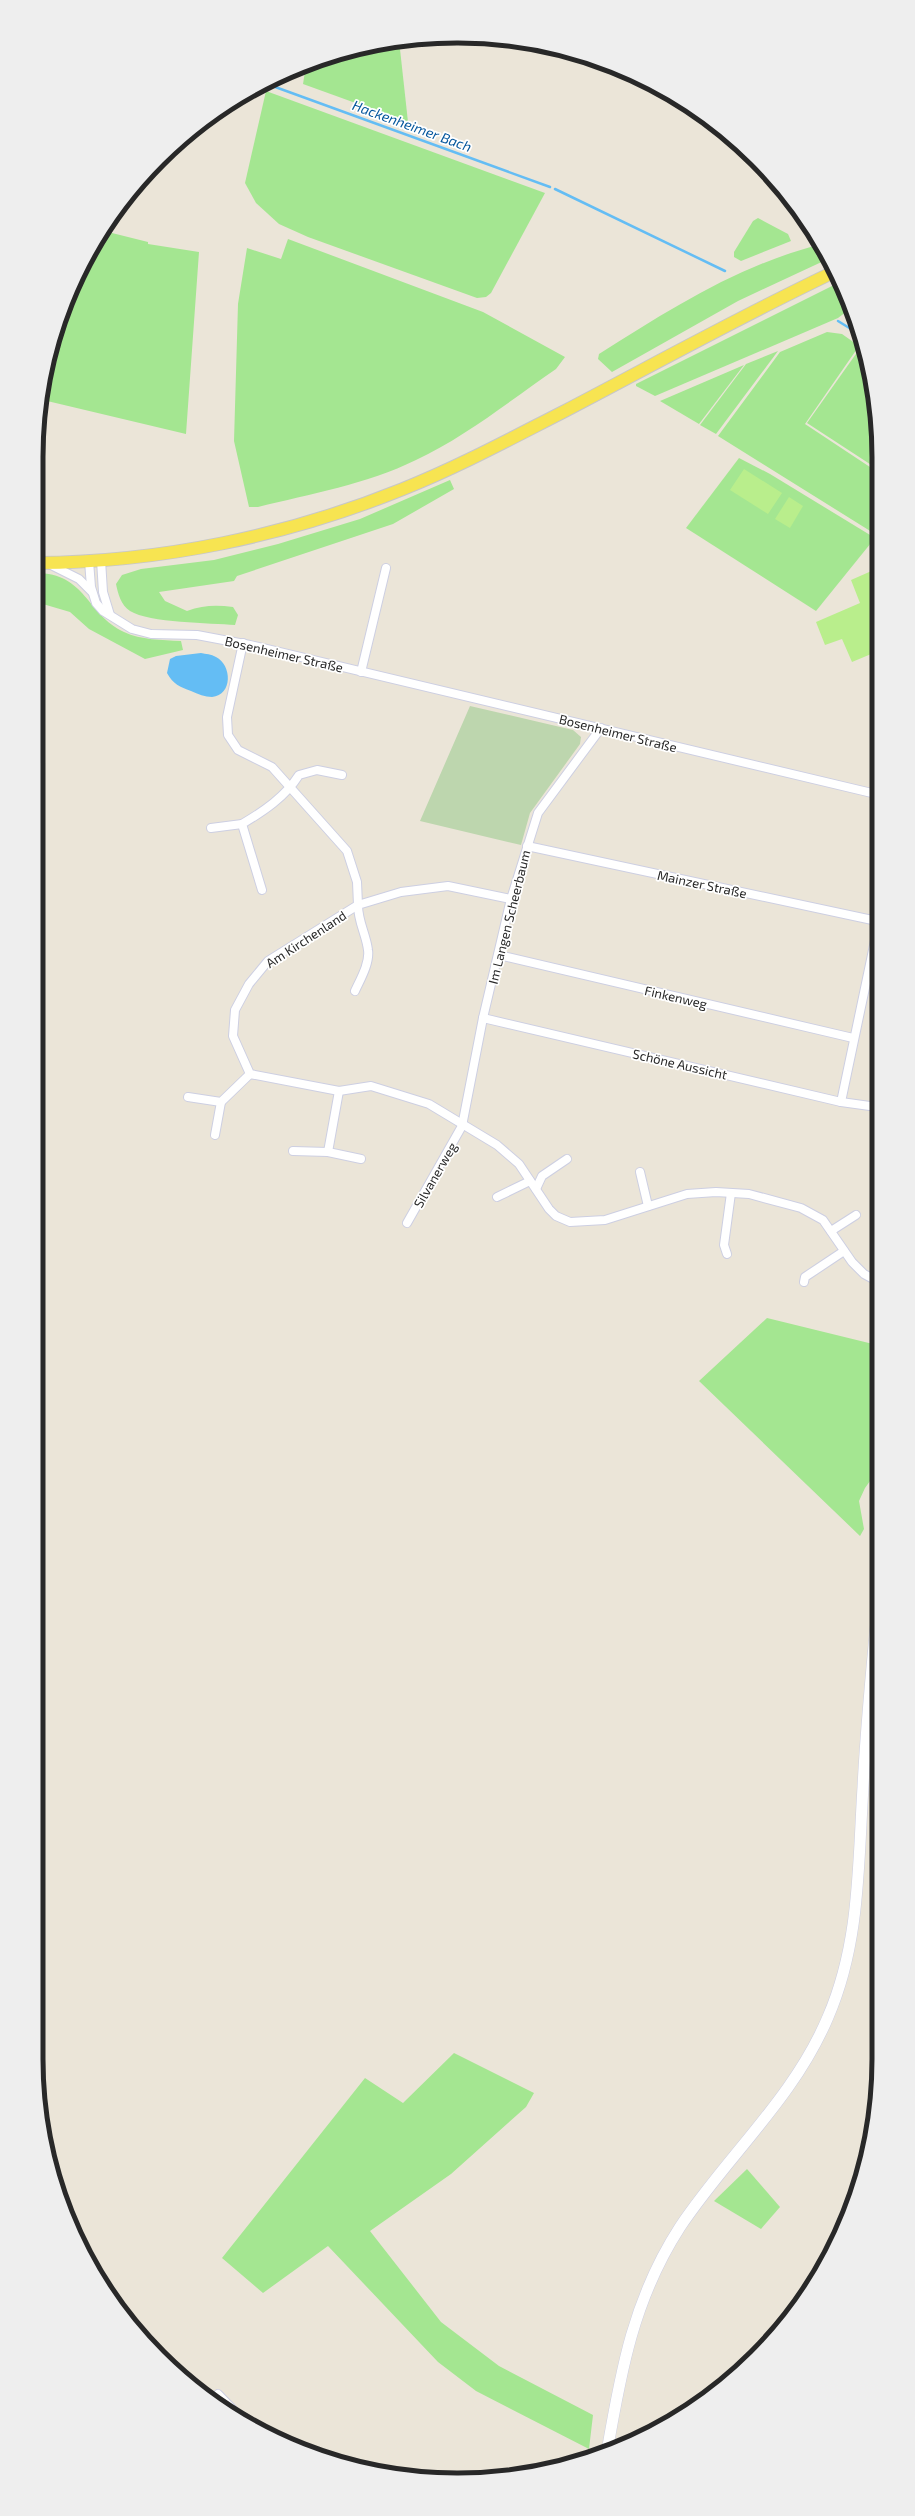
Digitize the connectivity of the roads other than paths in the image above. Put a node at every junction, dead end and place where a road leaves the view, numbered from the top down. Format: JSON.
{"nodes":[{"id":1,"x":829,"y":274,"type":"edge"},
{"id":2,"x":95,"y":561,"type":"junction"},
{"id":3,"x":43,"y":563,"type":"edge"},
{"id":4,"x":43,"y":564,"type":"edge"},
{"id":5,"x":386,"y":568,"type":"dead end"},
{"id":6,"x":92,"y":593,"type":"junction"},
{"id":7,"x":110,"y":615,"type":"junction"},
{"id":8,"x":243,"y":643,"type":"junction"},
{"id":9,"x":360,"y":672,"type":"junction"},
{"id":10,"x":601,"y":728,"type":"junction"},
{"id":11,"x":342,"y":775,"type":"dead end"},
{"id":12,"x":292,"y":786,"type":"junction"},
{"id":13,"x":872,"y":793,"type":"edge"},
{"id":14,"x":242,"y":824,"type":"junction"},
{"id":15,"x":211,"y":828,"type":"dead end"},
{"id":16,"x":527,"y":846,"type":"junction"},
{"id":17,"x":262,"y":890,"type":"dead end"},
{"id":18,"x":511,"y":899,"type":"junction"},
{"id":19,"x":358,"y":905,"type":"junction"},
{"id":20,"x":872,"y":920,"type":"edge"},
{"id":21,"x":872,"y":950,"type":"edge"},
{"id":22,"x":499,"y":955,"type":"junction"},
{"id":23,"x":355,"y":991,"type":"dead end"},
{"id":24,"x":483,"y":1018,"type":"junction"},
{"id":25,"x":853,"y":1038,"type":"junction"},
{"id":26,"x":250,"y":1074,"type":"junction"},
{"id":27,"x":339,"y":1091,"type":"junction"},
{"id":28,"x":188,"y":1097,"type":"dead end"},
{"id":29,"x":221,"y":1102,"type":"junction"},
{"id":30,"x":841,"y":1102,"type":"junction"},
{"id":31,"x":872,"y":1106,"type":"edge"},
{"id":32,"x":462,"y":1126,"type":"junction"},
{"id":33,"x":214,"y":1135,"type":"dead end"},
{"id":34,"x":293,"y":1151,"type":"dead end"},
{"id":35,"x":328,"y":1152,"type":"junction"},
{"id":36,"x":361,"y":1159,"type":"dead end"},
{"id":37,"x":567,"y":1159,"type":"dead end"},
{"id":38,"x":640,"y":1172,"type":"dead end"},
{"id":39,"x":530,"y":1181,"type":"junction"},
{"id":40,"x":536,"y":1188,"type":"junction"},
{"id":41,"x":731,"y":1193,"type":"junction"},
{"id":42,"x":497,"y":1197,"type":"dead end"},
{"id":43,"x":648,"y":1206,"type":"junction"},
{"id":44,"x":856,"y":1215,"type":"dead end"},
{"id":45,"x":407,"y":1223,"type":"dead end"},
{"id":46,"x":831,"y":1231,"type":"junction"},
{"id":47,"x":844,"y":1251,"type":"junction"},
{"id":48,"x":727,"y":1254,"type":"dead end"},
{"id":49,"x":872,"y":1278,"type":"edge"},
{"id":50,"x":804,"y":1282,"type":"dead end"},
{"id":51,"x":872,"y":1670,"type":"edge"},
{"id":52,"x":218,"y":2394,"type":"dead end"},
{"id":53,"x":226,"y":2402,"type":"edge"},
{"id":54,"x":609,"y":2444,"type":"edge"}],
"edges":[{"from":1,"to":2,"type":"main road"},
{"from":2,"to":3,"type":"main road"},
{"from":2,"to":6,"type":"street"},
{"from":2,"to":7,"type":"street"},
{"from":4,"to":6,"type":"street","name":"Bosenheimer Straße"},
{"from":5,"to":9,"type":"street","name":"Bosenheimer Straße"},
{"from":6,"to":7,"type":"street","name":"Bosenheimer Straße"},
{"from":7,"to":8,"type":"street","name":"Bosenheimer Straße"},
{"from":8,"to":9,"type":"street","name":"Bosenheimer Straße"},
{"from":8,"to":12,"type":"street","name":"Am Kirchenland"},
{"from":9,"to":10,"type":"street","name":"Bosenheimer Straße"},
{"from":10,"to":13,"type":"street","name":"Bosenheimer Straße"},
{"from":10,"to":16,"type":"street","name":"Im Langen Scheerbaum"},
{"from":11,"to":12,"type":"street"},
{"from":12,"to":14,"type":"street"},
{"from":12,"to":19,"type":"street","name":"Am Kirchenland"},
{"from":14,"to":15,"type":"street"},
{"from":14,"to":17,"type":"street"},
{"from":16,"to":18,"type":"street","name":"Im Langen Scheerbaum"},
{"from":16,"to":20,"type":"street","name":"Mainzer Straße"},
{"from":18,"to":19,"type":"street"},
{"from":18,"to":22,"type":"street","name":"Im Langen Scheerbaum"},
{"from":19,"to":23,"type":"street"},
{"from":19,"to":26,"type":"street","name":"Am Kirchenland"},
{"from":21,"to":25,"type":"street"},
{"from":22,"to":24,"type":"street","name":"Im Langen Scheerbaum"},
{"from":22,"to":25,"type":"street","name":"Finkenweg"},
{"from":24,"to":30,"type":"street","name":"Schöne Aussicht"},
{"from":24,"to":32,"type":"street","name":"Im Langen Scheerbaum"},
{"from":25,"to":30,"type":"street"},
{"from":26,"to":27,"type":"street"},
{"from":26,"to":29,"type":"street"},
{"from":27,"to":32,"type":"street"},
{"from":27,"to":35,"type":"street"},
{"from":28,"to":29,"type":"street"},
{"from":29,"to":33,"type":"street"},
{"from":30,"to":31,"type":"street","name":"Schöne Aussicht"},
{"from":32,"to":39,"type":"street"},
{"from":32,"to":45,"type":"street","name":"Silvanerweg"},
{"from":34,"to":35,"type":"street"},
{"from":35,"to":36,"type":"street"},
{"from":37,"to":40,"type":"street"},
{"from":38,"to":43,"type":"street"},
{"from":39,"to":40,"type":"street"},
{"from":39,"to":42,"type":"street"},
{"from":40,"to":43,"type":"street"},
{"from":41,"to":43,"type":"street"},
{"from":41,"to":46,"type":"street"},
{"from":41,"to":48,"type":"street"},
{"from":44,"to":46,"type":"street"},
{"from":46,"to":47,"type":"street"},
{"from":47,"to":49,"type":"street"},
{"from":47,"to":50,"type":"street"},
{"from":51,"to":54,"type":"main road"},
{"from":52,"to":53,"type":"street"}]}
